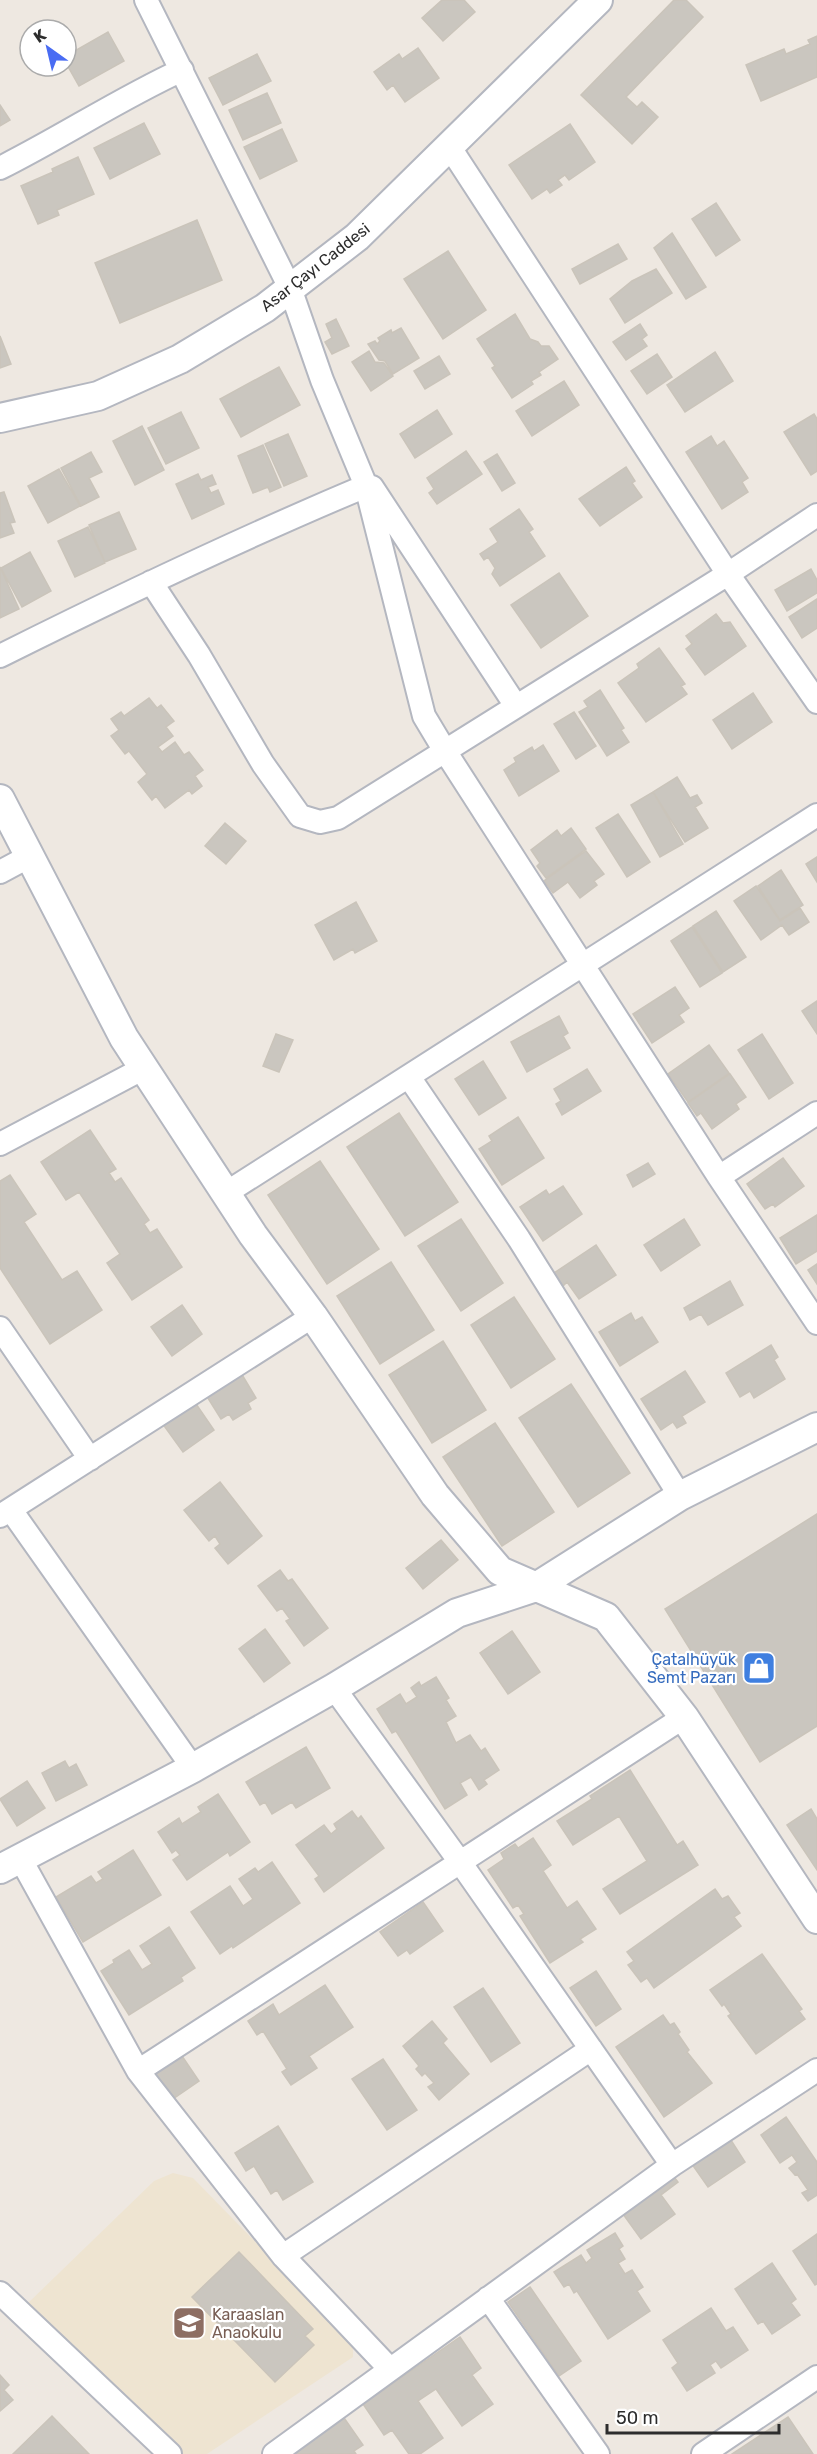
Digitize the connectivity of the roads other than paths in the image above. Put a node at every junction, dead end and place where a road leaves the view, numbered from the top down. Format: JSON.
{"nodes":[{"id":1,"x":146,"y":0,"type":"edge"},
{"id":2,"x":590,"y":3,"type":"edge"},
{"id":3,"x":182,"y":70,"type":"junction"},
{"id":4,"x":449,"y":146,"type":"junction"},
{"id":5,"x":0,"y":168,"type":"edge"},
{"id":6,"x":290,"y":288,"type":"junction"},
{"id":7,"x":0,"y":418,"type":"edge"},
{"id":8,"x":362,"y":476,"type":"junction"},
{"id":9,"x":817,"y":515,"type":"edge"},
{"id":10,"x":728,"y":574,"type":"junction"},
{"id":11,"x":151,"y":582,"type":"junction"},
{"id":12,"x":0,"y":656,"type":"edge"},
{"id":13,"x":817,"y":702,"type":"edge"},
{"id":14,"x":516,"y":706,"type":"junction"},
{"id":15,"x":445,"y":752,"type":"junction"},
{"id":16,"x":0,"y":799,"type":"edge"},
{"id":17,"x":817,"y":815,"type":"edge"},
{"id":18,"x":28,"y":856,"type":"junction"},
{"id":19,"x":0,"y":872,"type":"edge"},
{"id":20,"x":583,"y":966,"type":"junction"},
{"id":21,"x":144,"y":1068,"type":"junction"},
{"id":22,"x":409,"y":1077,"type":"junction"},
{"id":23,"x":817,"y":1113,"type":"edge"},
{"id":24,"x":0,"y":1144,"type":"edge"},
{"id":25,"x":719,"y":1177,"type":"junction"},
{"id":26,"x":226,"y":1193,"type":"junction"},
{"id":27,"x":313,"y":1316,"type":"junction"},
{"id":28,"x":817,"y":1323,"type":"edge"},
{"id":29,"x":0,"y":1328,"type":"edge"},
{"id":30,"x":817,"y":1427,"type":"edge"},
{"id":31,"x":90,"y":1459,"type":"junction"},
{"id":32,"x":680,"y":1497,"type":"junction"},
{"id":33,"x":6,"y":1513,"type":"edge"},
{"id":34,"x":537,"y":1587,"type":"junction"},
{"id":35,"x":334,"y":1688,"type":"junction"},
{"id":36,"x":684,"y":1717,"type":"junction"},
{"id":37,"x":192,"y":1768,"type":"junction"},
{"id":38,"x":460,"y":1862,"type":"junction"},
{"id":39,"x":10,"y":1863,"type":"edge"},
{"id":40,"x":817,"y":1919,"type":"edge"},
{"id":41,"x":591,"y":2049,"type":"junction"},
{"id":42,"x":817,"y":2070,"type":"edge"},
{"id":43,"x":138,"y":2071,"type":"junction"},
{"id":44,"x":672,"y":2165,"type":"junction"},
{"id":45,"x":283,"y":2256,"type":"junction"},
{"id":46,"x":0,"y":2293,"type":"edge"},
{"id":47,"x":488,"y":2298,"type":"junction"},
{"id":48,"x":390,"y":2369,"type":"junction"},
{"id":49,"x":817,"y":2377,"type":"edge"},
{"id":50,"x":170,"y":2454,"type":"edge"},
{"id":51,"x":274,"y":2454,"type":"edge"},
{"id":52,"x":598,"y":2454,"type":"edge"},
{"id":53,"x":703,"y":2454,"type":"edge"}],
"edges":[{"from":1,"to":3,"type":"street"},
{"from":2,"to":4,"type":"street","name":"Asar Çayı Caddesi"},
{"from":3,"to":5,"type":"street"},
{"from":3,"to":6,"type":"street"},
{"from":4,"to":6,"type":"street","name":"Asar Çayı Caddesi"},
{"from":4,"to":10,"type":"street"},
{"from":6,"to":7,"type":"street","name":"Asar Çayı Caddesi"},
{"from":6,"to":8,"type":"street"},
{"from":8,"to":11,"type":"street"},
{"from":8,"to":14,"type":"street"},
{"from":8,"to":15,"type":"street"},
{"from":9,"to":10,"type":"street"},
{"from":10,"to":13,"type":"street"},
{"from":10,"to":14,"type":"street"},
{"from":11,"to":12,"type":"street"},
{"from":11,"to":15,"type":"street"},
{"from":14,"to":15,"type":"street"},
{"from":15,"to":20,"type":"street"},
{"from":16,"to":18,"type":"street"},
{"from":17,"to":20,"type":"street"},
{"from":18,"to":19,"type":"street"},
{"from":18,"to":21,"type":"street"},
{"from":20,"to":22,"type":"street"},
{"from":20,"to":25,"type":"street"},
{"from":21,"to":24,"type":"street"},
{"from":21,"to":26,"type":"street"},
{"from":22,"to":26,"type":"street"},
{"from":22,"to":32,"type":"street"},
{"from":23,"to":25,"type":"street"},
{"from":25,"to":28,"type":"street"},
{"from":26,"to":27,"type":"street"},
{"from":27,"to":31,"type":"street"},
{"from":27,"to":34,"type":"street"},
{"from":29,"to":31,"type":"street"},
{"from":30,"to":32,"type":"street"},
{"from":31,"to":33,"type":"street"},
{"from":32,"to":34,"type":"street"},
{"from":33,"to":37,"type":"street"},
{"from":34,"to":35,"type":"street"},
{"from":34,"to":36,"type":"street"},
{"from":35,"to":37,"type":"street"},
{"from":35,"to":38,"type":"street"},
{"from":36,"to":38,"type":"street"},
{"from":36,"to":40,"type":"street"},
{"from":37,"to":39,"type":"street"},
{"from":38,"to":41,"type":"street"},
{"from":38,"to":43,"type":"street"},
{"from":39,"to":43,"type":"street"},
{"from":41,"to":44,"type":"street"},
{"from":41,"to":45,"type":"street"},
{"from":42,"to":44,"type":"street"},
{"from":43,"to":45,"type":"street"},
{"from":44,"to":47,"type":"street"},
{"from":45,"to":48,"type":"street"},
{"from":46,"to":50,"type":"street"},
{"from":47,"to":48,"type":"street"},
{"from":47,"to":52,"type":"street"},
{"from":48,"to":51,"type":"street"},
{"from":49,"to":53,"type":"street"}]}
